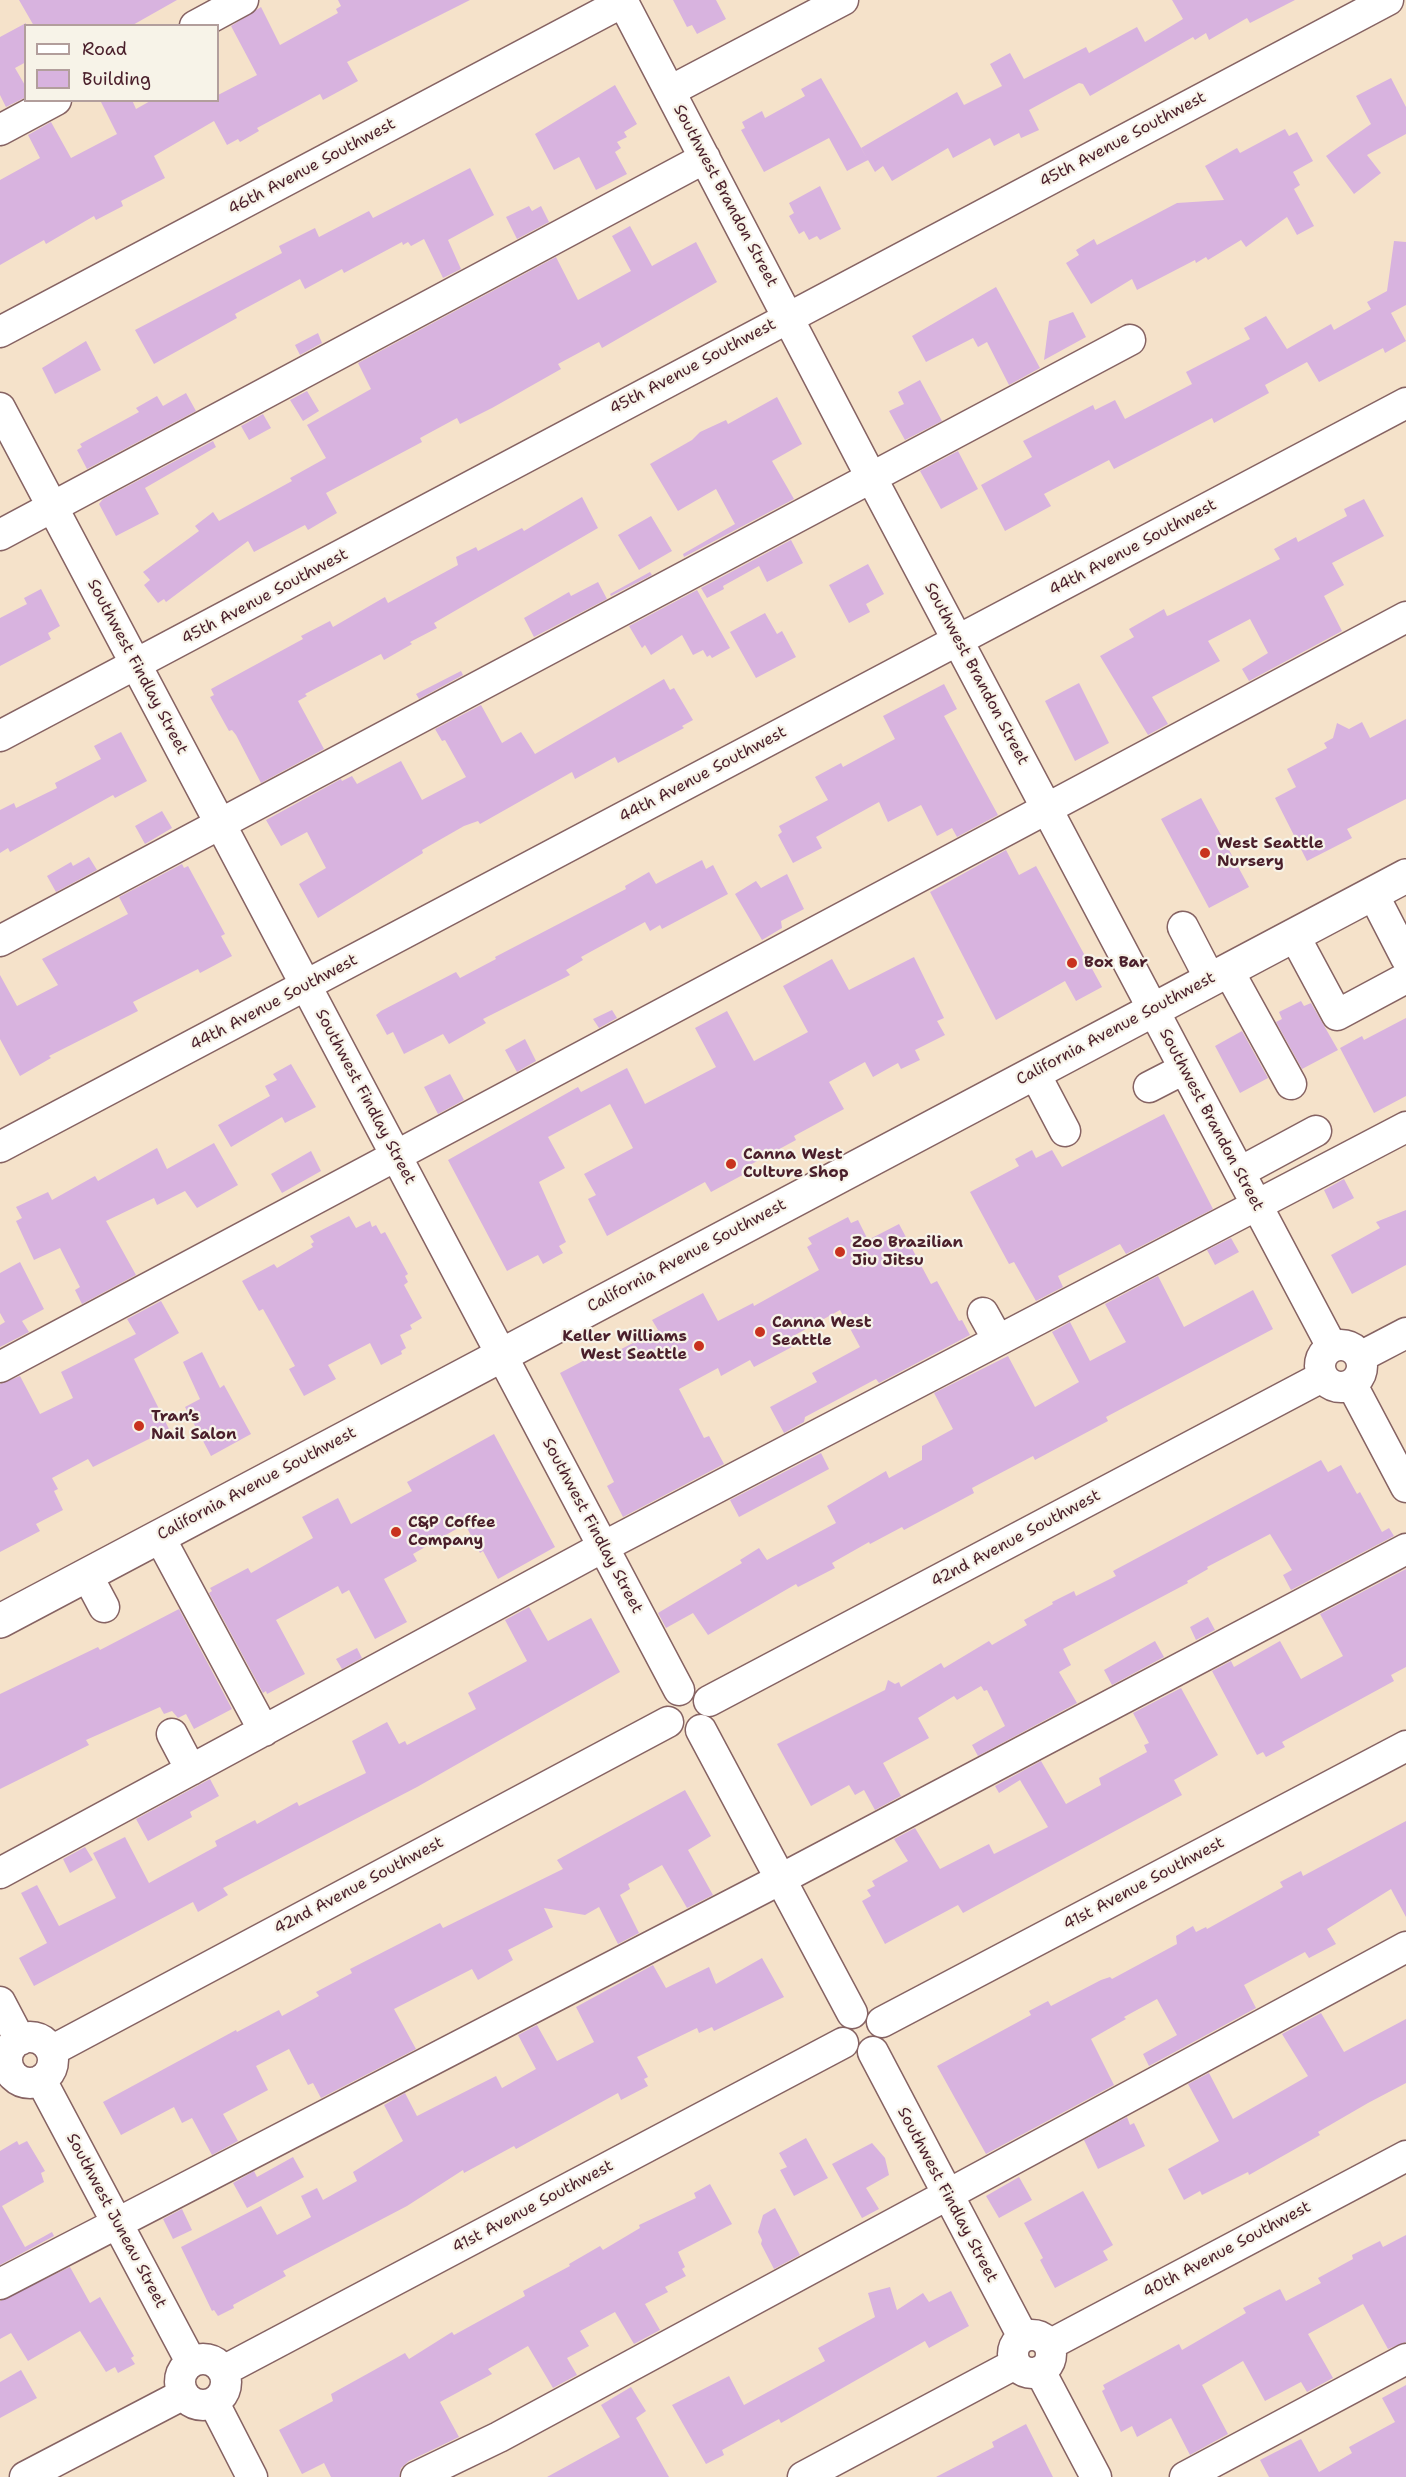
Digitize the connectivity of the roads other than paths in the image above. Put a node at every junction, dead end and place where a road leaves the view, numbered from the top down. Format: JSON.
{"nodes":[{"id":1,"x":243,"y":0,"type":"edge"},
{"id":2,"x":843,"y":0,"type":"edge"},
{"id":3,"x":1388,"y":0,"type":"edge"},
{"id":4,"x":623,"y":1,"type":"edge"},
{"id":5,"x":199,"y":24,"type":"edge"},
{"id":6,"x":670,"y":91,"type":"junction"},
{"id":7,"x":52,"y":102,"type":"edge"},
{"id":8,"x":0,"y":130,"type":"edge"},
{"id":9,"x":705,"y":158,"type":"junction"},
{"id":10,"x":788,"y":317,"type":"junction"},
{"id":11,"x":0,"y":332,"type":"edge"},
{"id":12,"x":1130,"y":340,"type":"dead end"},
{"id":13,"x":1406,"y":403,"type":"edge"},
{"id":14,"x":0,"y":408,"type":"edge"},
{"id":15,"x":871,"y":477,"type":"junction"},
{"id":16,"x":52,"y":507,"type":"junction"},
{"id":17,"x":0,"y":535,"type":"edge"},
{"id":18,"x":1406,"y":617,"type":"edge"},
{"id":19,"x":957,"y":640,"type":"junction"},
{"id":20,"x":136,"y":665,"type":"junction"},
{"id":21,"x":0,"y":736,"type":"edge"},
{"id":22,"x":1047,"y":808,"type":"junction"},
{"id":23,"x":220,"y":823,"type":"junction"},
{"id":24,"x":1406,"y":876,"type":"edge"},
{"id":25,"x":1373,"y":894,"type":"junction"},
{"id":26,"x":1183,"y":927,"type":"dead end"},
{"id":27,"x":1294,"y":935,"type":"junction"},
{"id":28,"x":0,"y":941,"type":"edge"},
{"id":29,"x":1406,"y":958,"type":"edge"},
{"id":30,"x":1219,"y":974,"type":"junction"},
{"id":31,"x":1406,"y":978,"type":"edge"},
{"id":32,"x":306,"y":986,"type":"junction"},
{"id":33,"x":1152,"y":1010,"type":"junction"},
{"id":34,"x":1184,"y":1068,"type":"junction"},
{"id":35,"x":1034,"y":1072,"type":"junction"},
{"id":36,"x":1291,"y":1084,"type":"dead end"},
{"id":37,"x":1149,"y":1087,"type":"dead end"},
{"id":38,"x":1406,"y":1127,"type":"edge"},
{"id":39,"x":1065,"y":1131,"type":"dead end"},
{"id":40,"x":1316,"y":1131,"type":"dead end"},
{"id":41,"x":0,"y":1147,"type":"edge"},
{"id":42,"x":397,"y":1157,"type":"junction"},
{"id":43,"x":1240,"y":1172,"type":"junction"},
{"id":44,"x":1257,"y":1206,"type":"junction"},
{"id":45,"x":983,"y":1313,"type":"dead end"},
{"id":46,"x":1406,"y":1333,"type":"edge"},
{"id":47,"x":998,"y":1340,"type":"junction"},
{"id":48,"x":1332,"y":1347,"type":"junction"},
{"id":49,"x":501,"y":1354,"type":"junction"},
{"id":50,"x":0,"y":1367,"type":"edge"},
{"id":51,"x":1356,"y":1371,"type":"junction"},
{"id":52,"x":1322,"y":1377,"type":"junction"},
{"id":53,"x":1406,"y":1487,"type":"edge"},
{"id":54,"x":159,"y":1536,"type":"junction"},
{"id":55,"x":603,"y":1547,"type":"junction"},
{"id":56,"x":1406,"y":1549,"type":"edge"},
{"id":57,"x":87,"y":1575,"type":"junction"},
{"id":58,"x":104,"y":1607,"type":"dead end"},
{"id":59,"x":0,"y":1622,"type":"edge"},
{"id":60,"x":680,"y":1690,"type":"junction"},
{"id":61,"x":708,"y":1701,"type":"junction"},
{"id":62,"x":668,"y":1722,"type":"junction"},
{"id":63,"x":700,"y":1730,"type":"junction"},
{"id":64,"x":264,"y":1731,"type":"junction"},
{"id":65,"x":172,"y":1734,"type":"dead end"},
{"id":66,"x":1406,"y":1746,"type":"edge"},
{"id":67,"x":191,"y":1770,"type":"junction"},
{"id":68,"x":0,"y":1873,"type":"edge"},
{"id":69,"x":779,"y":1880,"type":"junction"},
{"id":70,"x":1406,"y":1947,"type":"edge"},
{"id":71,"x":0,"y":2002,"type":"edge"},
{"id":72,"x":852,"y":2013,"type":"junction"},
{"id":73,"x":882,"y":2022,"type":"junction"},
{"id":74,"x":20,"y":2040,"type":"junction"},
{"id":75,"x":843,"y":2043,"type":"junction"},
{"id":76,"x":51,"y":2051,"type":"junction"},
{"id":77,"x":873,"y":2052,"type":"junction"},
{"id":78,"x":5,"y":2073,"type":"edge"},
{"id":79,"x":41,"y":2080,"type":"junction"},
{"id":80,"x":1406,"y":2156,"type":"edge"},
{"id":81,"x":947,"y":2196,"type":"junction"},
{"id":82,"x":117,"y":2222,"type":"junction"},
{"id":83,"x":0,"y":2284,"type":"edge"},
{"id":84,"x":1032,"y":2354,"type":"junction"},
{"id":85,"x":1406,"y":2359,"type":"edge"},
{"id":86,"x":191,"y":2362,"type":"junction"},
{"id":87,"x":223,"y":2371,"type":"junction"},
{"id":88,"x":182,"y":2395,"type":"junction"},
{"id":89,"x":214,"y":2403,"type":"junction"},
{"id":90,"x":25,"y":2477,"type":"edge"},
{"id":91,"x":252,"y":2477,"type":"edge"},
{"id":92,"x":416,"y":2477,"type":"edge"},
{"id":93,"x":802,"y":2477,"type":"edge"},
{"id":94,"x":1096,"y":2477,"type":"edge"},
{"id":95,"x":1185,"y":2477,"type":"edge"}],
"edges":[{"from":1,"to":5,"type":"street"},
{"from":2,"to":6,"type":"street"},
{"from":3,"to":10,"type":"street","name":"45th Avenue Southwest"},
{"from":4,"to":6,"type":"street","name":"Southwest Brandon Street"},
{"from":4,"to":11,"type":"street","name":"46th Avenue Southwest"},
{"from":6,"to":9,"type":"street","name":"Southwest Brandon Street"},
{"from":7,"to":8,"type":"street"},
{"from":9,"to":10,"type":"street","name":"Southwest Brandon Street"},
{"from":9,"to":16,"type":"street"},
{"from":10,"to":15,"type":"street","name":"Southwest Brandon Street"},
{"from":10,"to":20,"type":"street","name":"45th Avenue Southwest"},
{"from":12,"to":15,"type":"street"},
{"from":13,"to":19,"type":"street","name":"44th Avenue Southwest"},
{"from":14,"to":16,"type":"street","name":"Southwest Findlay Street"},
{"from":15,"to":19,"type":"street","name":"Southwest Brandon Street"},
{"from":15,"to":23,"type":"street"},
{"from":16,"to":17,"type":"street"},
{"from":16,"to":20,"type":"street","name":"Southwest Findlay Street"},
{"from":18,"to":22,"type":"street"},
{"from":19,"to":22,"type":"street","name":"Southwest Brandon Street"},
{"from":19,"to":32,"type":"street","name":"44th Avenue Southwest"},
{"from":20,"to":21,"type":"street","name":"45th Avenue Southwest"},
{"from":20,"to":23,"type":"street","name":"Southwest Findlay Street"},
{"from":22,"to":33,"type":"street","name":"Southwest Brandon Street"},
{"from":22,"to":42,"type":"street"},
{"from":23,"to":28,"type":"street"},
{"from":23,"to":32,"type":"street","name":"Southwest Findlay Street"},
{"from":24,"to":25,"type":"main road","name":"California Avenue Southwest"},
{"from":25,"to":27,"type":"main road","name":"California Avenue Southwest"},
{"from":25,"to":29,"type":"street"},
{"from":26,"to":30,"type":"street"},
{"from":27,"to":30,"type":"main road","name":"California Avenue Southwest"},
{"from":27,"to":31,"type":"street"},
{"from":30,"to":33,"type":"main road","name":"California Avenue Southwest"},
{"from":30,"to":36,"type":"street"},
{"from":32,"to":41,"type":"street","name":"44th Avenue Southwest"},
{"from":32,"to":42,"type":"street","name":"Southwest Findlay Street"},
{"from":33,"to":34,"type":"street","name":"Southwest Brandon Street"},
{"from":33,"to":35,"type":"main road","name":"California Avenue Southwest"},
{"from":34,"to":37,"type":"street"},
{"from":34,"to":43,"type":"street","name":"Southwest Brandon Street"},
{"from":35,"to":39,"type":"street"},
{"from":35,"to":49,"type":"main road","name":"California Avenue Southwest"},
{"from":38,"to":44,"type":"street"},
{"from":40,"to":43,"type":"street"},
{"from":42,"to":49,"type":"street","name":"Southwest Findlay Street"},
{"from":42,"to":50,"type":"street"},
{"from":43,"to":44,"type":"street","name":"Southwest Brandon Street"},
{"from":44,"to":47,"type":"street"},
{"from":44,"to":48,"type":"street","name":"Southwest Brandon Street"},
{"from":45,"to":47,"type":"street"},
{"from":46,"to":51,"type":"street"},
{"from":47,"to":55,"type":"street"},
{"from":48,"to":51,"type":"street"},
{"from":48,"to":52,"type":"street"},
{"from":49,"to":54,"type":"main road","name":"California Avenue Southwest"},
{"from":49,"to":55,"type":"street","name":"Southwest Findlay Street"},
{"from":51,"to":52,"type":"street"},
{"from":51,"to":53,"type":"street"},
{"from":52,"to":61,"type":"street","name":"42nd Avenue Southwest"},
{"from":54,"to":57,"type":"main road","name":"California Avenue Southwest"},
{"from":54,"to":64,"type":"street"},
{"from":55,"to":60,"type":"street","name":"Southwest Findlay Street"},
{"from":55,"to":64,"type":"street"},
{"from":56,"to":69,"type":"street"},
{"from":57,"to":58,"type":"street"},
{"from":57,"to":59,"type":"main road","name":"California Avenue Southwest"},
{"from":60,"to":61,"type":"street"},
{"from":60,"to":62,"type":"street"},
{"from":61,"to":63,"type":"street"},
{"from":62,"to":63,"type":"street"},
{"from":62,"to":76,"type":"street","name":"42nd Avenue Southwest"},
{"from":63,"to":69,"type":"street"},
{"from":64,"to":67,"type":"street"},
{"from":65,"to":67,"type":"street"},
{"from":66,"to":73,"type":"street","name":"41st Avenue Southwest"},
{"from":67,"to":68,"type":"street"},
{"from":69,"to":72,"type":"street"},
{"from":69,"to":82,"type":"street"},
{"from":70,"to":81,"type":"street"},
{"from":71,"to":74,"type":"street"},
{"from":72,"to":73,"type":"street"},
{"from":72,"to":75,"type":"street"},
{"from":73,"to":77,"type":"street"},
{"from":74,"to":76,"type":"street"},
{"from":74,"to":78,"type":"street"},
{"from":75,"to":77,"type":"street"},
{"from":75,"to":87,"type":"street","name":"41st Avenue Southwest"},
{"from":76,"to":79,"type":"street"},
{"from":77,"to":81,"type":"street","name":"Southwest Findlay Street"},
{"from":78,"to":79,"type":"street"},
{"from":79,"to":82,"type":"street","name":"Southwest Juneau Street"},
{"from":80,"to":84,"type":"street","name":"40th Avenue Southwest"},
{"from":81,"to":84,"type":"street","name":"Southwest Findlay Street"},
{"from":81,"to":92,"type":"street"},
{"from":82,"to":83,"type":"street"},
{"from":82,"to":86,"type":"street","name":"Southwest Juneau Street"},
{"from":84,"to":93,"type":"street","name":"40th Avenue Southwest"},
{"from":84,"to":94,"type":"street","name":"Southwest Findlay Street"},
{"from":85,"to":95,"type":"street"},
{"from":86,"to":87,"type":"street"},
{"from":86,"to":88,"type":"street"},
{"from":87,"to":89,"type":"street"},
{"from":88,"to":89,"type":"street"},
{"from":88,"to":90,"type":"street"},
{"from":89,"to":91,"type":"street"}]}
